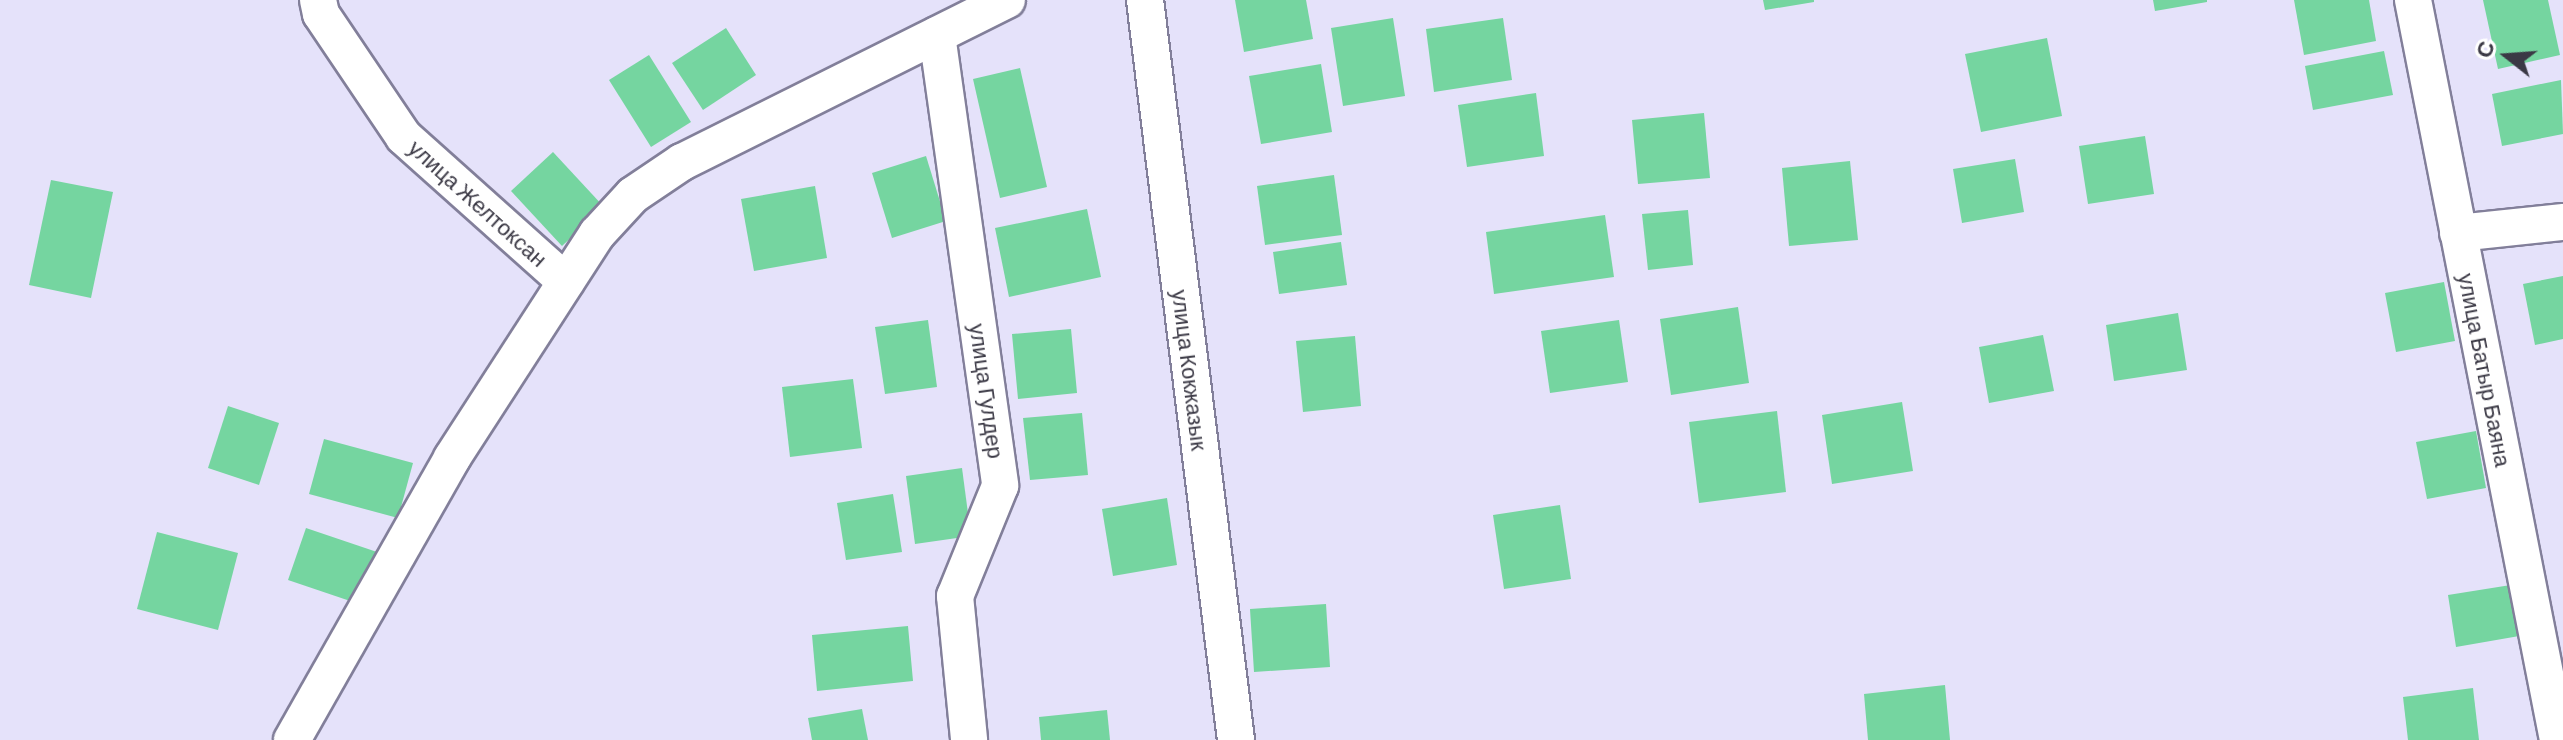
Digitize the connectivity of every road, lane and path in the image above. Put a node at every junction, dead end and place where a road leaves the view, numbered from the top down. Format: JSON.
{"nodes":[{"id":1,"x":318,"y":0,"type":"edge"},
{"id":2,"x":1007,"y":0,"type":"edge"},
{"id":3,"x":1145,"y":0,"type":"edge"},
{"id":4,"x":2413,"y":0,"type":"edge"},
{"id":5,"x":937,"y":35,"type":"junction"},
{"id":6,"x":2563,"y":222,"type":"edge"},
{"id":7,"x":2458,"y":233,"type":"junction"},
{"id":8,"x":566,"y":282,"type":"junction"},
{"id":9,"x":292,"y":740,"type":"edge"},
{"id":10,"x":969,"y":740,"type":"edge"},
{"id":11,"x":1236,"y":740,"type":"edge"},
{"id":12,"x":2558,"y":740,"type":"edge"}],
"edges":[{"from":1,"to":8,"type":"street","name":"улица Желтоксан"},
{"from":2,"to":5,"type":"street"},
{"from":3,"to":11,"type":"street","name":"улица Кокжазык"},
{"from":4,"to":7,"type":"street","name":"улица Батыр Баяна"},
{"from":5,"to":8,"type":"street"},
{"from":5,"to":10,"type":"street","name":"улица Гулдер"},
{"from":6,"to":7,"type":"street"},
{"from":7,"to":12,"type":"street","name":"улица Батыр Баяна"},
{"from":8,"to":9,"type":"street"}]}
